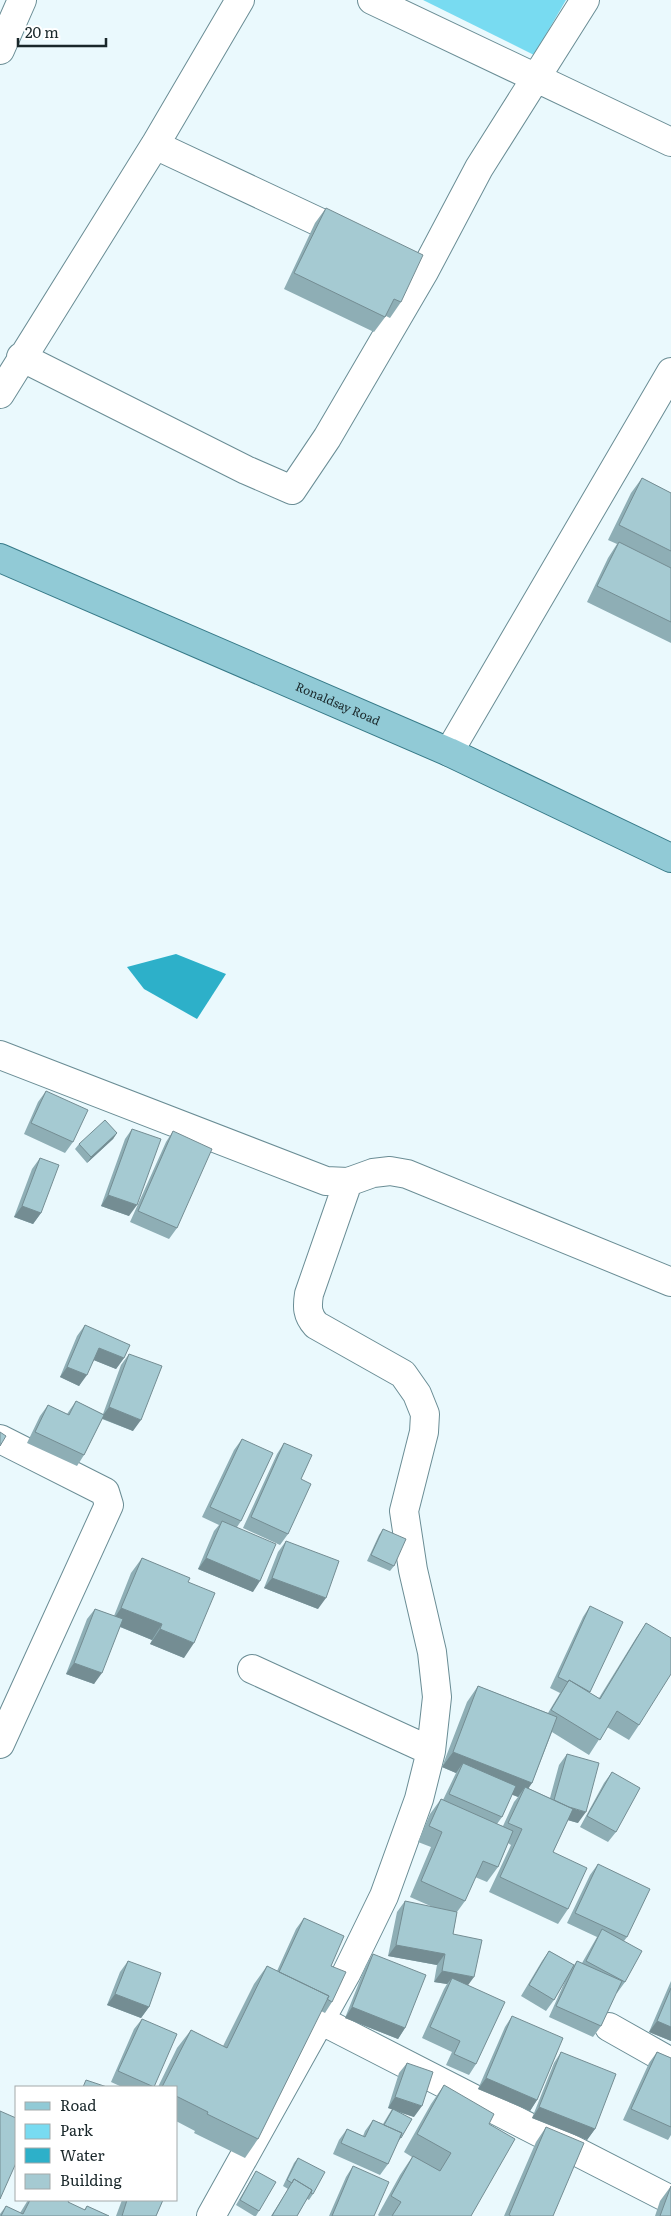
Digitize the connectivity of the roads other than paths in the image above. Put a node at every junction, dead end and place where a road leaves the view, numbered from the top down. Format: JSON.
{"nodes":[{"id":1,"x":22,"y":0,"type":"edge"},
{"id":2,"x":240,"y":0,"type":"edge"},
{"id":3,"x":372,"y":0,"type":"edge"},
{"id":4,"x":585,"y":0,"type":"edge"},
{"id":5,"x":0,"y":50,"type":"edge"},
{"id":6,"x":537,"y":78,"type":"junction"},
{"id":7,"x":671,"y":142,"type":"edge"},
{"id":8,"x":155,"y":145,"type":"junction"},
{"id":9,"x":370,"y":247,"type":"edge"},
{"id":10,"x":398,"y":260,"type":"edge"},
{"id":11,"x":424,"y":272,"type":"junction"},
{"id":12,"x":22,"y":358,"type":"junction"},
{"id":13,"x":671,"y":372,"type":"edge"},
{"id":14,"x":0,"y":394,"type":"edge"},
{"id":15,"x":0,"y":558,"type":"edge"},
{"id":16,"x":449,"y":752,"type":"junction"},
{"id":17,"x":671,"y":858,"type":"edge"},
{"id":18,"x":0,"y":1055,"type":"edge"},
{"id":19,"x":348,"y":1182,"type":"junction"},
{"id":20,"x":671,"y":1282,"type":"edge"},
{"id":21,"x":0,"y":1440,"type":"edge"},
{"id":22,"x":252,"y":1669,"type":"dead end"},
{"id":23,"x":0,"y":1744,"type":"edge"},
{"id":24,"x":431,"y":1751,"type":"junction"},
{"id":25,"x":320,"y":2020,"type":"junction"},
{"id":26,"x":609,"y":2027,"type":"edge"},
{"id":27,"x":671,"y":2062,"type":"edge"},
{"id":28,"x":671,"y":2200,"type":"edge"},
{"id":29,"x":211,"y":2216,"type":"edge"}],
"edges":[{"from":1,"to":5,"type":"street"},
{"from":2,"to":8,"type":"street"},
{"from":3,"to":6,"type":"street"},
{"from":4,"to":6,"type":"street"},
{"from":6,"to":7,"type":"street"},
{"from":6,"to":11,"type":"street"},
{"from":8,"to":9,"type":"street"},
{"from":8,"to":12,"type":"street"},
{"from":10,"to":11,"type":"street"},
{"from":11,"to":12,"type":"street"},
{"from":12,"to":14,"type":"street"},
{"from":13,"to":16,"type":"street"},
{"from":15,"to":16,"type":"main road","name":"Ronaldsay Road"},
{"from":16,"to":17,"type":"main road","name":"Ronaldsay Road"},
{"from":18,"to":19,"type":"street"},
{"from":19,"to":20,"type":"street"},
{"from":19,"to":24,"type":"street"},
{"from":21,"to":23,"type":"street"},
{"from":22,"to":24,"type":"street"},
{"from":24,"to":25,"type":"street"},
{"from":25,"to":28,"type":"street"},
{"from":25,"to":29,"type":"street"},
{"from":26,"to":27,"type":"street"}]}
